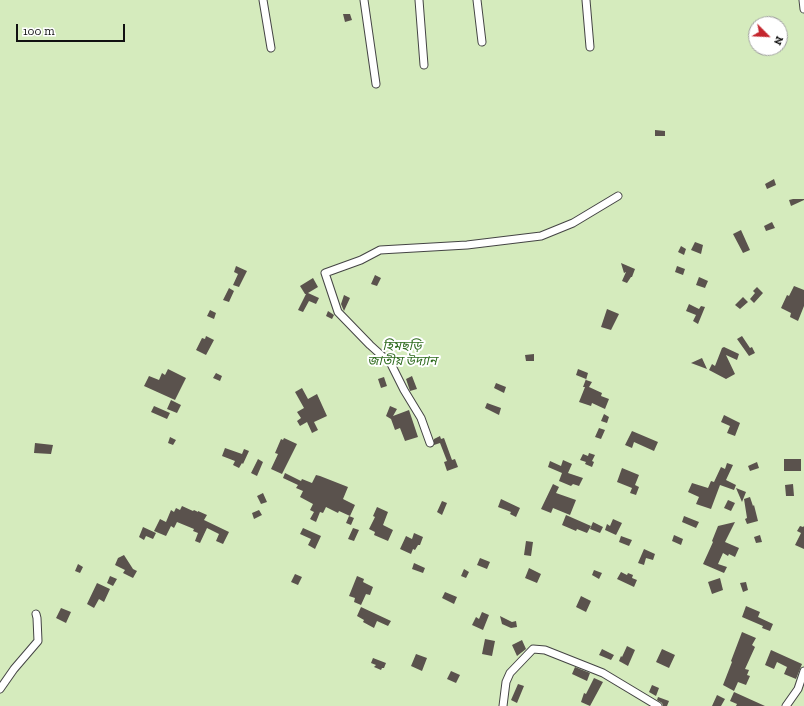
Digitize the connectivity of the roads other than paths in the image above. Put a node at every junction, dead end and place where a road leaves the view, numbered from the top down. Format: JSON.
{"nodes":[{"id":1,"x":263,"y":0,"type":"edge"},
{"id":2,"x":364,"y":0,"type":"edge"},
{"id":3,"x":419,"y":0,"type":"edge"},
{"id":4,"x":477,"y":0,"type":"edge"},
{"id":5,"x":586,"y":0,"type":"edge"},
{"id":6,"x":803,"y":0,"type":"edge"},
{"id":7,"x":804,"y":9,"type":"edge"},
{"id":8,"x":482,"y":42,"type":"dead end"},
{"id":9,"x":590,"y":46,"type":"dead end"},
{"id":10,"x":271,"y":48,"type":"dead end"},
{"id":11,"x":424,"y":65,"type":"dead end"},
{"id":12,"x":376,"y":84,"type":"dead end"},
{"id":13,"x":618,"y":196,"type":"dead end"},
{"id":14,"x":430,"y":443,"type":"dead end"},
{"id":15,"x":36,"y":614,"type":"dead end"},
{"id":16,"x":804,"y":671,"type":"edge"},
{"id":17,"x":0,"y":689,"type":"edge"},
{"id":18,"x":503,"y":706,"type":"edge"},
{"id":19,"x":658,"y":706,"type":"edge"},
{"id":20,"x":786,"y":706,"type":"edge"}],
"edges":[{"from":1,"to":10,"type":"street"},
{"from":2,"to":12,"type":"street"},
{"from":3,"to":11,"type":"street"},
{"from":4,"to":8,"type":"street"},
{"from":5,"to":9,"type":"street"},
{"from":6,"to":7,"type":"street"},
{"from":13,"to":14,"type":"street"},
{"from":15,"to":17,"type":"street"},
{"from":16,"to":20,"type":"street"},
{"from":18,"to":19,"type":"street"}]}
